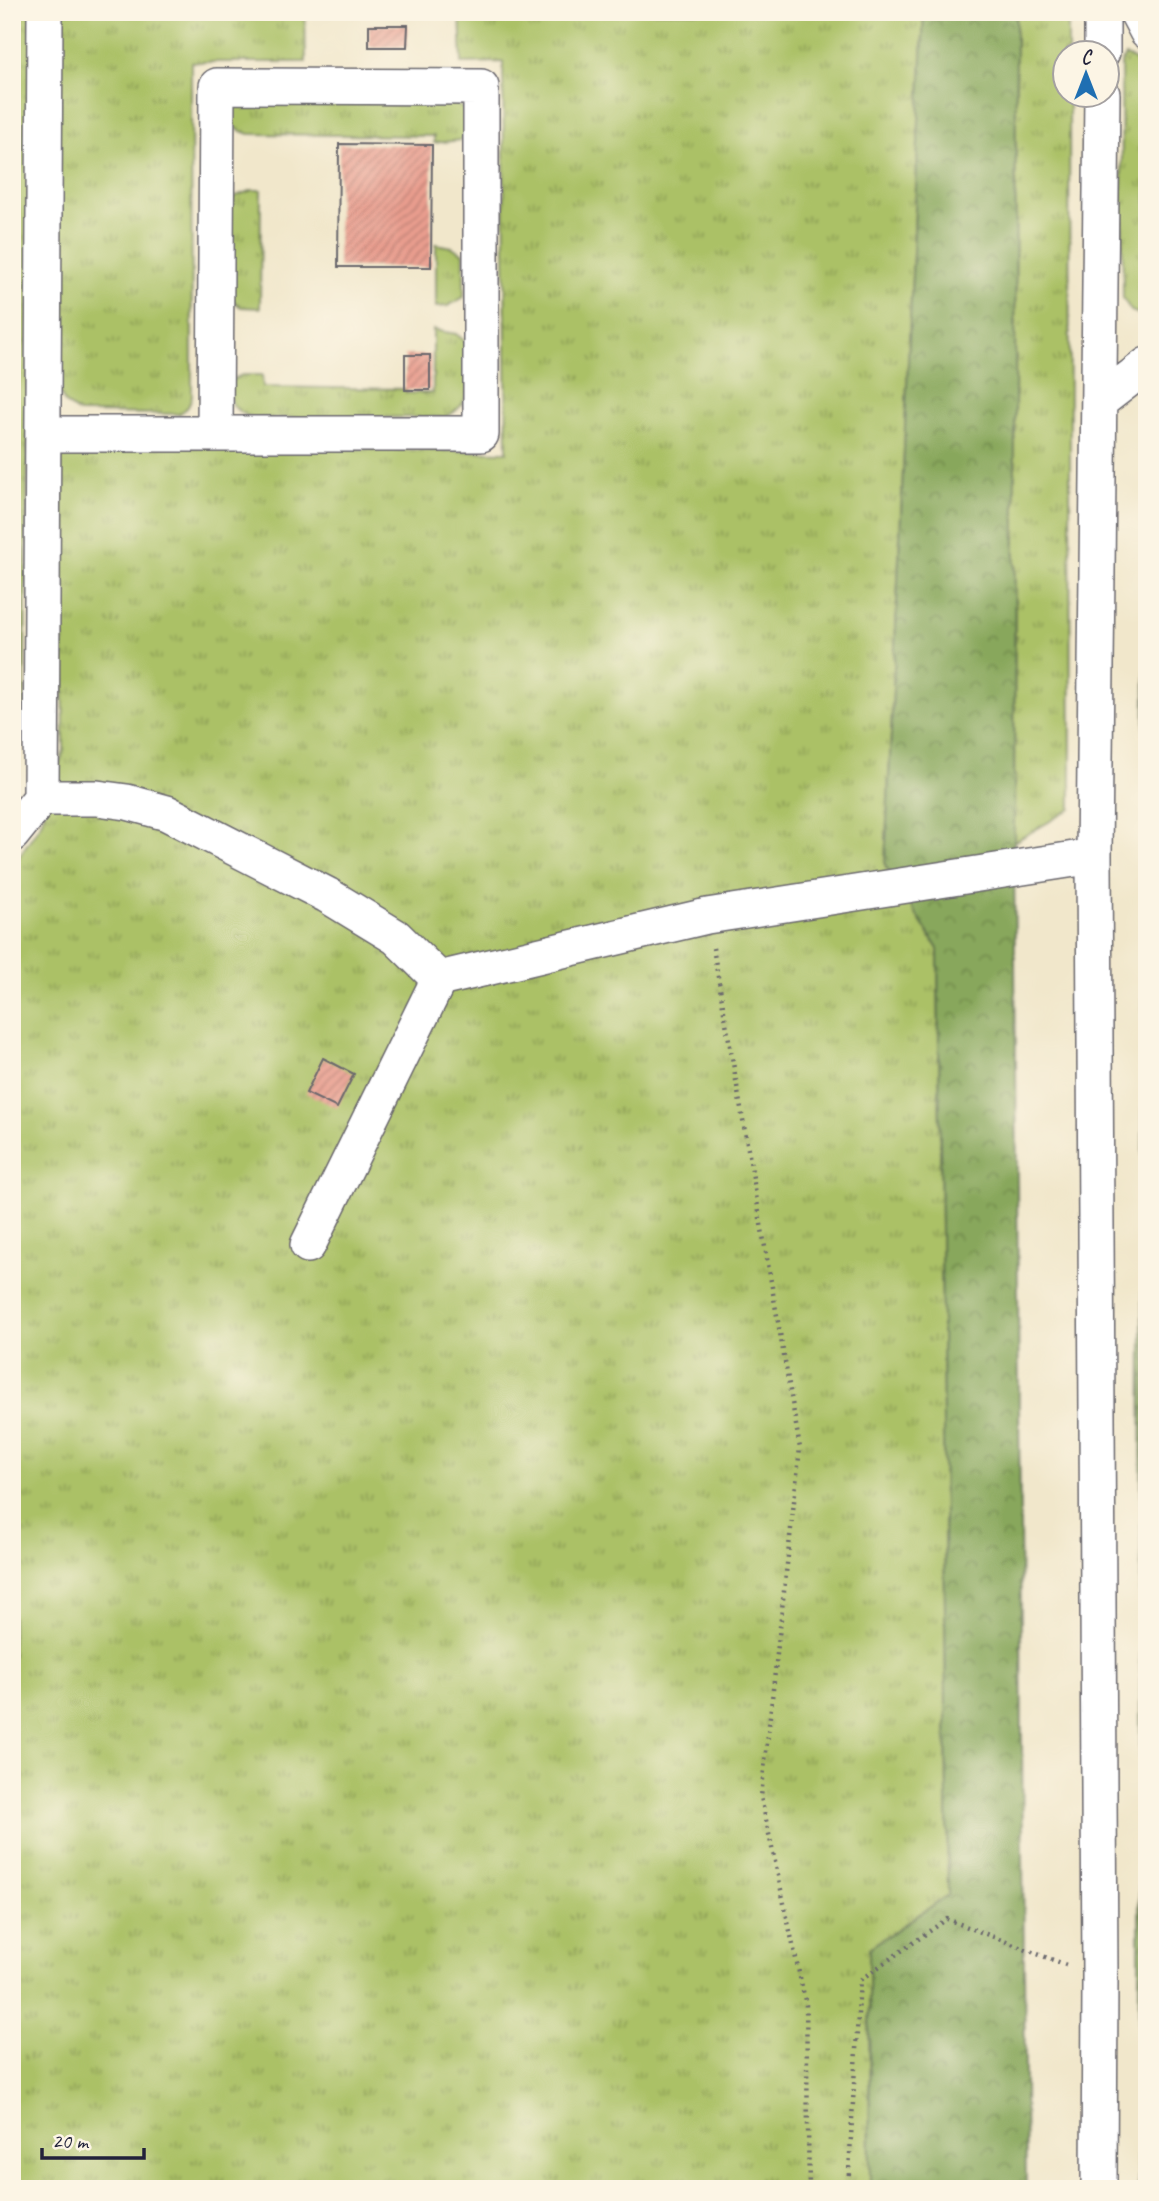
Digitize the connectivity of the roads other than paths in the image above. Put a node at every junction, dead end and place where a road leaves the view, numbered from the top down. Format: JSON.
{"nodes":[{"id":1,"x":45,"y":12,"type":"edge"},
{"id":2,"x":1102,"y":12,"type":"edge"},
{"id":3,"x":1137,"y":12,"type":"edge"},
{"id":4,"x":1147,"y":31,"type":"edge"},
{"id":5,"x":1102,"y":38,"type":"edge"},
{"id":6,"x":1102,"y":108,"type":"edge"},
{"id":7,"x":1147,"y":365,"type":"edge"},
{"id":8,"x":1098,"y":402,"type":"junction"},
{"id":9,"x":43,"y":434,"type":"junction"},
{"id":10,"x":215,"y":434,"type":"junction"},
{"id":11,"x":41,"y":798,"type":"junction"},
{"id":12,"x":12,"y":834,"type":"edge"},
{"id":13,"x":1094,"y":856,"type":"junction"},
{"id":14,"x":439,"y":979,"type":"junction"},
{"id":15,"x":308,"y":1245,"type":"dead end"},
{"id":16,"x":1099,"y":2189,"type":"edge"}],
"edges":[{"from":1,"to":9,"type":"street"},
{"from":2,"to":5,"type":"street"},
{"from":3,"to":4,"type":"street"},
{"from":6,"to":8,"type":"street"},
{"from":7,"to":8,"type":"street"},
{"from":8,"to":13,"type":"street"},
{"from":9,"to":10,"type":"street"},
{"from":9,"to":11,"type":"street"},
{"from":10,"to":10,"type":"street"},
{"from":11,"to":12,"type":"street"},
{"from":11,"to":14,"type":"street"},
{"from":13,"to":14,"type":"street"},
{"from":13,"to":16,"type":"street"},
{"from":14,"to":15,"type":"street"}]}
